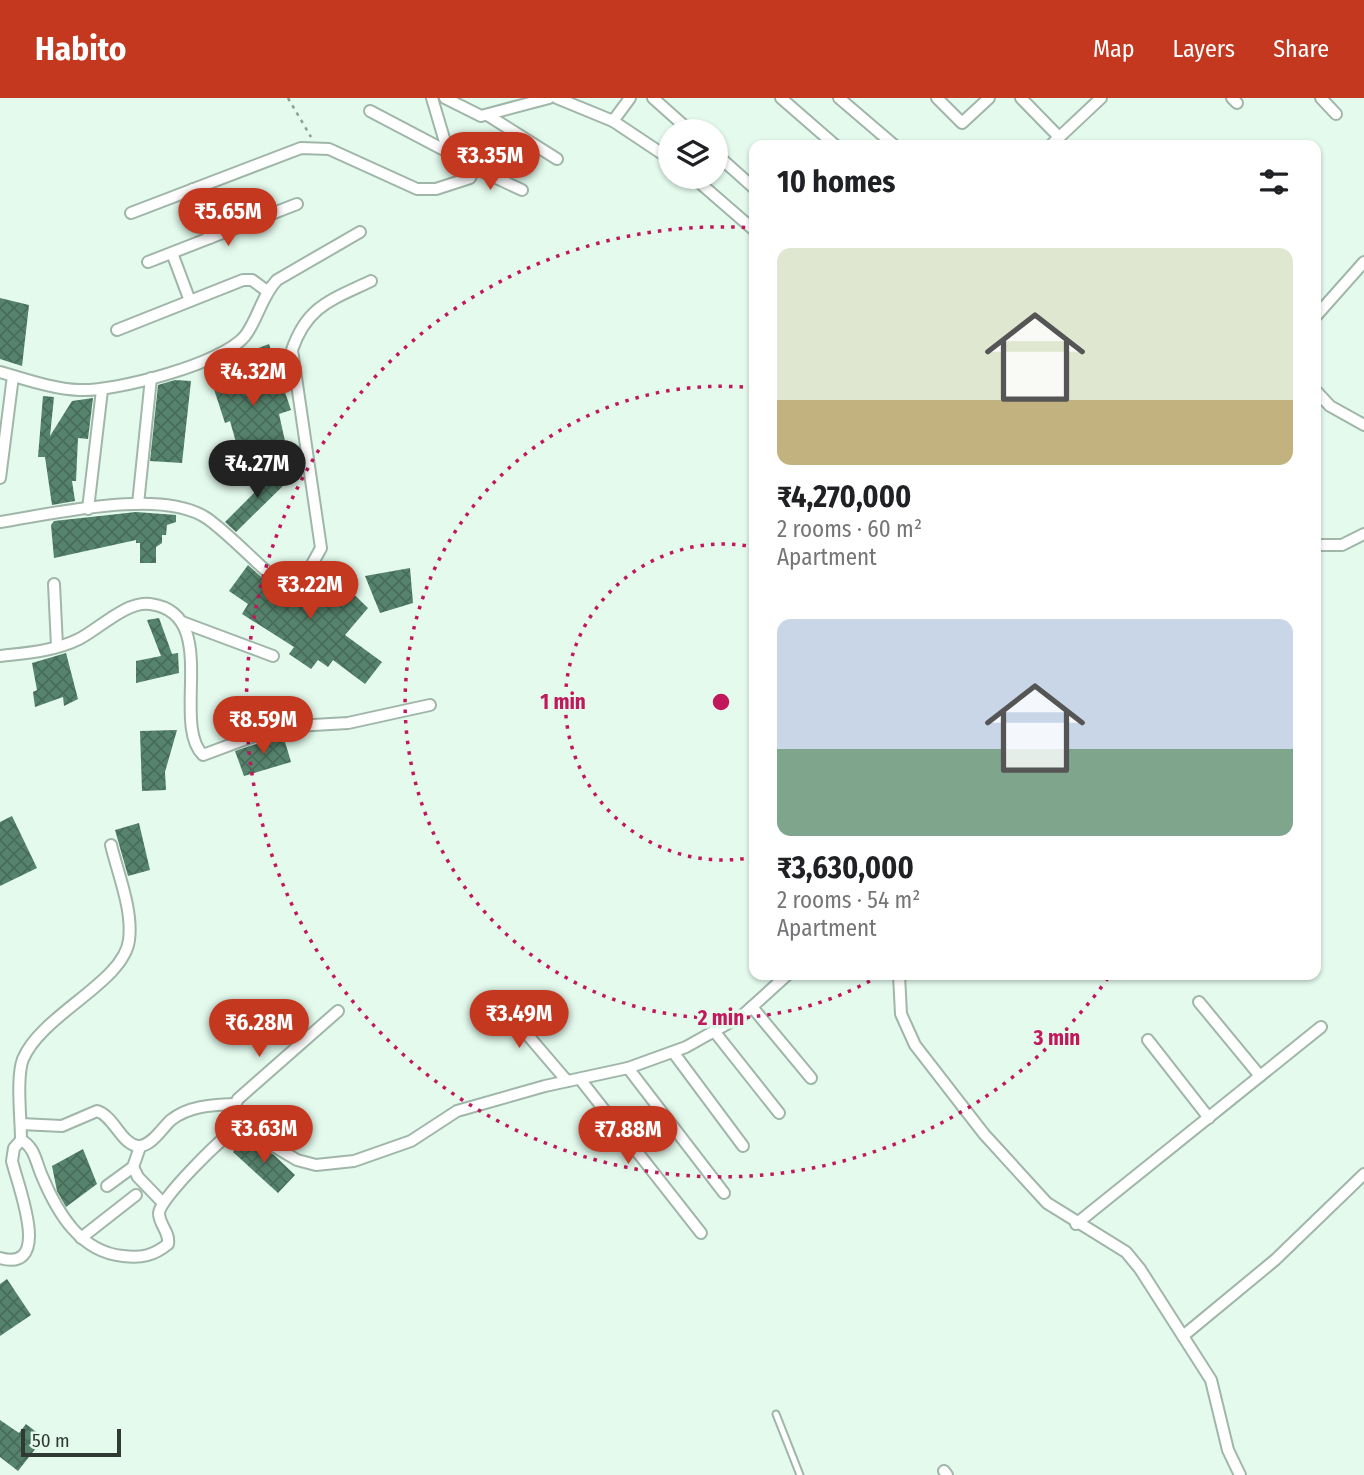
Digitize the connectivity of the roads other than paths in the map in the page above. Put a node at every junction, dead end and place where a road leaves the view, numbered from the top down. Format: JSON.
{"nodes":[{"id":1,"x":432,"y":98,"type":"edge"},
{"id":2,"x":445,"y":98,"type":"edge"},
{"id":3,"x":550,"y":98,"type":"edge"},
{"id":4,"x":557,"y":98,"type":"edge"},
{"id":5,"x":630,"y":98,"type":"edge"},
{"id":6,"x":653,"y":98,"type":"edge"},
{"id":7,"x":781,"y":98,"type":"edge"},
{"id":8,"x":839,"y":98,"type":"edge"},
{"id":9,"x":937,"y":98,"type":"edge"},
{"id":10,"x":989,"y":98,"type":"edge"},
{"id":11,"x":1021,"y":98,"type":"edge"},
{"id":12,"x":1101,"y":98,"type":"edge"},
{"id":13,"x":1321,"y":98,"type":"edge"},
{"id":14,"x":370,"y":111,"type":"dead end"},
{"id":15,"x":1336,"y":114,"type":"dead end"},
{"id":16,"x":489,"y":116,"type":"junction"},
{"id":17,"x":677,"y":119,"type":"edge"},
{"id":18,"x":613,"y":121,"type":"junction"},
{"id":19,"x":829,"y":140,"type":"edge"},
{"id":20,"x":888,"y":140,"type":"edge"},
{"id":21,"x":1054,"y":140,"type":"edge"},
{"id":22,"x":1056,"y":140,"type":"edge"},
{"id":23,"x":658,"y":151,"type":"edge"},
{"id":24,"x":449,"y":152,"type":"junction"},
{"id":25,"x":557,"y":159,"type":"dead end"},
{"id":26,"x":728,"y":165,"type":"edge"},
{"id":27,"x":471,"y":166,"type":"junction"},
{"id":28,"x":749,"y":184,"type":"edge"},
{"id":29,"x":193,"y":189,"type":"junction"},
{"id":30,"x":707,"y":189,"type":"edge"},
{"id":31,"x":522,"y":190,"type":"dead end"},
{"id":32,"x":297,"y":204,"type":"dead end"},
{"id":33,"x":131,"y":213,"type":"dead end"},
{"id":34,"x":749,"y":226,"type":"edge"},
{"id":35,"x":360,"y":232,"type":"dead end"},
{"id":36,"x":211,"y":237,"type":"junction"},
{"id":37,"x":172,"y":253,"type":"junction"},
{"id":38,"x":148,"y":262,"type":"dead end"},
{"id":39,"x":1364,"y":262,"type":"edge"},
{"id":40,"x":371,"y":281,"type":"dead end"},
{"id":41,"x":267,"y":291,"type":"junction"},
{"id":42,"x":190,"y":301,"type":"junction"},
{"id":43,"x":1321,"y":310,"type":"edge"},
{"id":44,"x":117,"y":330,"type":"dead end"},
{"id":45,"x":0,"y":372,"type":"edge"},
{"id":46,"x":13,"y":376,"type":"junction"},
{"id":47,"x":151,"y":378,"type":"junction"},
{"id":48,"x":102,"y":390,"type":"junction"},
{"id":49,"x":1321,"y":396,"type":"edge"},
{"id":50,"x":1364,"y":425,"type":"edge"},
{"id":51,"x":0,"y":478,"type":"edge"},
{"id":52,"x":138,"y":504,"type":"junction"},
{"id":53,"x":88,"y":509,"type":"junction"},
{"id":54,"x":0,"y":522,"type":"edge"},
{"id":55,"x":1364,"y":534,"type":"edge"},
{"id":56,"x":1321,"y":545,"type":"edge"},
{"id":57,"x":54,"y":584,"type":"dead end"},
{"id":58,"x":183,"y":622,"type":"junction"},
{"id":59,"x":57,"y":646,"type":"junction"},
{"id":60,"x":0,"y":656,"type":"edge"},
{"id":61,"x":273,"y":656,"type":"dead end"},
{"id":62,"x":430,"y":705,"type":"dead end"},
{"id":63,"x":111,"y":845,"type":"dead end"},
{"id":64,"x":782,"y":980,"type":"edge"},
{"id":65,"x":899,"y":980,"type":"edge"},
{"id":66,"x":496,"y":998,"type":"dead end"},
{"id":67,"x":1199,"y":1002,"type":"dead end"},
{"id":68,"x":752,"y":1007,"type":"junction"},
{"id":69,"x":338,"y":1011,"type":"dead end"},
{"id":70,"x":1321,"y":1027,"type":"dead end"},
{"id":71,"x":714,"y":1031,"type":"junction"},
{"id":72,"x":1148,"y":1040,"type":"dead end"},
{"id":73,"x":673,"y":1052,"type":"junction"},
{"id":74,"x":628,"y":1068,"type":"junction"},
{"id":75,"x":1260,"y":1076,"type":"junction"},
{"id":76,"x":811,"y":1078,"type":"dead end"},
{"id":77,"x":580,"y":1079,"type":"junction"},
{"id":78,"x":567,"y":1081,"type":"junction"},
{"id":79,"x":234,"y":1104,"type":"junction"},
{"id":80,"x":779,"y":1113,"type":"dead end"},
{"id":81,"x":1209,"y":1118,"type":"junction"},
{"id":82,"x":21,"y":1125,"type":"junction"},
{"id":83,"x":233,"y":1130,"type":"junction"},
{"id":84,"x":20,"y":1140,"type":"junction"},
{"id":85,"x":743,"y":1146,"type":"dead end"},
{"id":86,"x":140,"y":1147,"type":"junction"},
{"id":87,"x":133,"y":1167,"type":"junction"},
{"id":88,"x":1364,"y":1174,"type":"edge"},
{"id":89,"x":107,"y":1186,"type":"dead end"},
{"id":90,"x":724,"y":1193,"type":"dead end"},
{"id":91,"x":136,"y":1195,"type":"dead end"},
{"id":92,"x":163,"y":1203,"type":"junction"},
{"id":93,"x":1076,"y":1224,"type":"junction"},
{"id":94,"x":701,"y":1233,"type":"dead end"},
{"id":95,"x":81,"y":1238,"type":"junction"},
{"id":96,"x":0,"y":1258,"type":"edge"},
{"id":97,"x":1183,"y":1336,"type":"junction"},
{"id":98,"x":776,"y":1414,"type":"dead end"},
{"id":99,"x":800,"y":1475,"type":"edge"},
{"id":100,"x":1240,"y":1475,"type":"edge"}],
"edges":[{"from":1,"to":24,"type":"street"},
{"from":2,"to":16,"type":"street"},
{"from":3,"to":16,"type":"street"},
{"from":4,"to":18,"type":"street"},
{"from":5,"to":18,"type":"street"},
{"from":6,"to":17,"type":"street"},
{"from":7,"to":19,"type":"street"},
{"from":8,"to":20,"type":"street"},
{"from":9,"to":10,"type":"street"},
{"from":11,"to":21,"type":"street"},
{"from":12,"to":22,"type":"street"},
{"from":13,"to":15,"type":"street"},
{"from":14,"to":24,"type":"street"},
{"from":16,"to":25,"type":"street"},
{"from":18,"to":23,"type":"street"},
{"from":24,"to":27,"type":"street"},
{"from":26,"to":28,"type":"street"},
{"from":27,"to":29,"type":"street"},
{"from":27,"to":31,"type":"street"},
{"from":29,"to":33,"type":"street"},
{"from":29,"to":36,"type":"street"},
{"from":30,"to":34,"type":"street"},
{"from":32,"to":36,"type":"street"},
{"from":35,"to":41,"type":"street"},
{"from":36,"to":37,"type":"street"},
{"from":37,"to":38,"type":"street"},
{"from":37,"to":42,"type":"street"},
{"from":39,"to":43,"type":"street"},
{"from":40,"to":52,"type":"street"},
{"from":41,"to":42,"type":"street"},
{"from":41,"to":47,"type":"street"},
{"from":42,"to":44,"type":"street"},
{"from":45,"to":46,"type":"street"},
{"from":46,"to":48,"type":"street"},
{"from":46,"to":51,"type":"street"},
{"from":47,"to":48,"type":"street"},
{"from":47,"to":52,"type":"street"},
{"from":48,"to":53,"type":"street"},
{"from":49,"to":50,"type":"street"},
{"from":52,"to":53,"type":"street"},
{"from":53,"to":54,"type":"street"},
{"from":55,"to":56,"type":"street"},
{"from":57,"to":59,"type":"street"},
{"from":58,"to":59,"type":"street"},
{"from":58,"to":61,"type":"street"},
{"from":58,"to":62,"type":"street"},
{"from":59,"to":60,"type":"street"},
{"from":63,"to":82,"type":"street"},
{"from":64,"to":68,"type":"street"},
{"from":65,"to":93,"type":"street"},
{"from":66,"to":78,"type":"street"},
{"from":67,"to":75,"type":"street"},
{"from":68,"to":71,"type":"street"},
{"from":68,"to":76,"type":"street"},
{"from":69,"to":79,"type":"street"},
{"from":70,"to":75,"type":"street"},
{"from":71,"to":73,"type":"street"},
{"from":71,"to":80,"type":"street"},
{"from":72,"to":81,"type":"street"},
{"from":73,"to":74,"type":"street"},
{"from":73,"to":85,"type":"street"},
{"from":74,"to":77,"type":"street"},
{"from":74,"to":90,"type":"street"},
{"from":75,"to":81,"type":"street"},
{"from":77,"to":78,"type":"street"},
{"from":77,"to":94,"type":"street"},
{"from":78,"to":83,"type":"street"},
{"from":79,"to":83,"type":"street"},
{"from":79,"to":86,"type":"street"},
{"from":81,"to":93,"type":"street"},
{"from":82,"to":84,"type":"street"},
{"from":82,"to":86,"type":"street"},
{"from":83,"to":92,"type":"street"},
{"from":84,"to":95,"type":"street"},
{"from":84,"to":96,"type":"street"},
{"from":86,"to":87,"type":"street"},
{"from":87,"to":89,"type":"street"},
{"from":87,"to":92,"type":"street"},
{"from":88,"to":97,"type":"street"},
{"from":91,"to":95,"type":"street"},
{"from":92,"to":95,"type":"street"},
{"from":93,"to":97,"type":"street"},
{"from":97,"to":100,"type":"street"},
{"from":98,"to":99,"type":"lane"}]}
